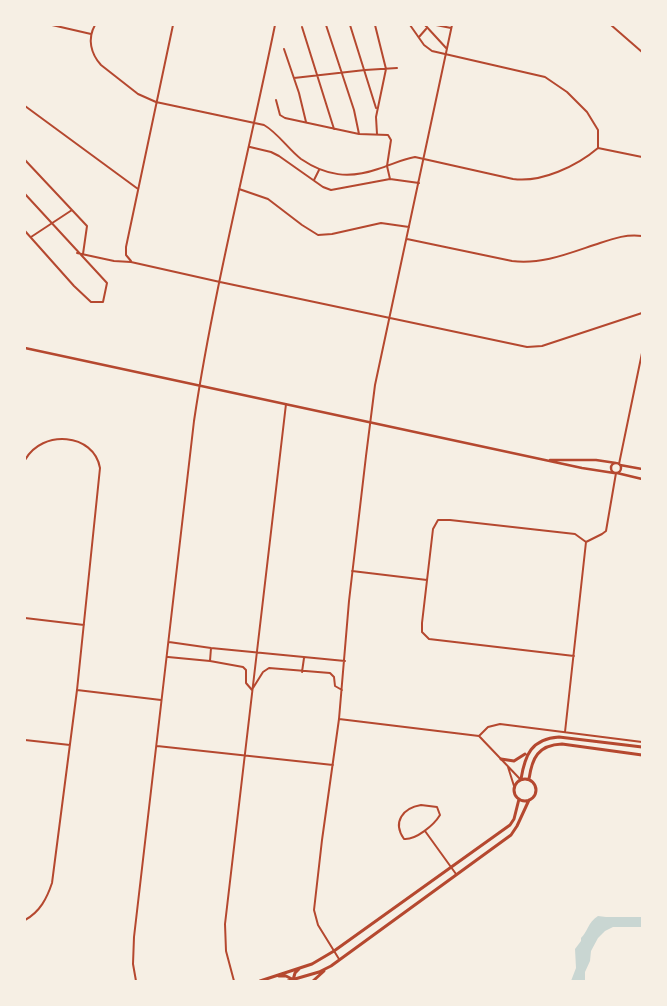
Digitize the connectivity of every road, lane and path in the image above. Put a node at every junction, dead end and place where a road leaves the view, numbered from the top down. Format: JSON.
{"nodes":[{"id":1,"x":52,"y":25,"type":"edge"},
{"id":2,"x":95,"y":25,"type":"edge"},
{"id":3,"x":173,"y":25,"type":"edge"},
{"id":4,"x":275,"y":25,"type":"edge"},
{"id":5,"x":326,"y":25,"type":"edge"},
{"id":6,"x":350,"y":25,"type":"edge"},
{"id":7,"x":374,"y":25,"type":"edge"},
{"id":8,"x":410,"y":25,"type":"edge"},
{"id":9,"x":425,"y":25,"type":"edge"},
{"id":10,"x":436,"y":25,"type":"edge"},
{"id":11,"x":611,"y":25,"type":"edge"},
{"id":12,"x":302,"y":27,"type":"dead end"},
{"id":13,"x":452,"y":27,"type":"edge"},
{"id":14,"x":427,"y":29,"type":"junction"},
{"id":15,"x":91,"y":34,"type":"junction"},
{"id":16,"x":419,"y":36,"type":"junction"},
{"id":17,"x":284,"y":49,"type":"dead end"},
{"id":18,"x":447,"y":50,"type":"junction"},
{"id":19,"x":642,"y":52,"type":"edge"},
{"id":20,"x":446,"y":55,"type":"junction"},
{"id":21,"x":396,"y":68,"type":"dead end"},
{"id":22,"x":386,"y":69,"type":"junction"},
{"id":23,"x":364,"y":70,"type":"junction"},
{"id":24,"x":341,"y":72,"type":"junction"},
{"id":25,"x":317,"y":75,"type":"junction"},
{"id":26,"x":294,"y":78,"type":"junction"},
{"id":27,"x":276,"y":100,"type":"dead end"},
{"id":28,"x":156,"y":102,"type":"junction"},
{"id":29,"x":25,"y":106,"type":"edge"},
{"id":30,"x":377,"y":111,"type":"junction"},
{"id":31,"x":255,"y":122,"type":"junction"},
{"id":32,"x":306,"y":122,"type":"junction"},
{"id":33,"x":334,"y":128,"type":"junction"},
{"id":34,"x":359,"y":134,"type":"junction"},
{"id":35,"x":376,"y":134,"type":"junction"},
{"id":36,"x":249,"y":147,"type":"junction"},
{"id":37,"x":598,"y":148,"type":"junction"},
{"id":38,"x":642,"y":157,"type":"edge"},
{"id":39,"x":424,"y":159,"type":"junction"},
{"id":40,"x":25,"y":160,"type":"edge"},
{"id":41,"x":387,"y":166,"type":"junction"},
{"id":42,"x":319,"y":170,"type":"junction"},
{"id":43,"x":390,"y":179,"type":"junction"},
{"id":44,"x":314,"y":180,"type":"junction"},
{"id":45,"x":419,"y":183,"type":"junction"},
{"id":46,"x":138,"y":189,"type":"junction"},
{"id":47,"x":238,"y":189,"type":"junction"},
{"id":48,"x":25,"y":194,"type":"edge"},
{"id":49,"x":72,"y":210,"type":"junction"},
{"id":50,"x":53,"y":224,"type":"junction"},
{"id":51,"x":409,"y":227,"type":"junction"},
{"id":52,"x":25,"y":231,"type":"edge"},
{"id":53,"x":642,"y":236,"type":"edge"},
{"id":54,"x":31,"y":237,"type":"junction"},
{"id":55,"x":407,"y":239,"type":"junction"},
{"id":56,"x":77,"y":253,"type":"junction"},
{"id":57,"x":83,"y":254,"type":"junction"},
{"id":58,"x":131,"y":262,"type":"junction"},
{"id":59,"x":220,"y":282,"type":"junction"},
{"id":60,"x":642,"y":313,"type":"edge"},
{"id":61,"x":390,"y":318,"type":"junction"},
{"id":62,"x":25,"y":348,"type":"edge"},
{"id":63,"x":642,"y":353,"type":"edge"},
{"id":64,"x":199,"y":386,"type":"junction"},
{"id":65,"x":286,"y":404,"type":"junction"},
{"id":66,"x":370,"y":422,"type":"junction"},
{"id":67,"x":25,"y":460,"type":"edge"},
{"id":68,"x":546,"y":460,"type":"junction"},
{"id":69,"x":617,"y":464,"type":"junction"},
{"id":70,"x":642,"y":469,"type":"edge"},
{"id":71,"x":616,"y":473,"type":"junction"},
{"id":72,"x":642,"y":479,"type":"edge"},
{"id":73,"x":586,"y":542,"type":"junction"},
{"id":74,"x":352,"y":571,"type":"junction"},
{"id":75,"x":427,"y":580,"type":"junction"},
{"id":76,"x":25,"y":618,"type":"edge"},
{"id":77,"x":84,"y":625,"type":"junction"},
{"id":78,"x":168,"y":642,"type":"junction"},
{"id":79,"x":211,"y":648,"type":"junction"},
{"id":80,"x":257,"y":653,"type":"junction"},
{"id":81,"x":574,"y":656,"type":"junction"},
{"id":82,"x":167,"y":657,"type":"junction"},
{"id":83,"x":304,"y":658,"type":"junction"},
{"id":84,"x":210,"y":661,"type":"junction"},
{"id":85,"x":345,"y":661,"type":"junction"},
{"id":86,"x":302,"y":672,"type":"junction"},
{"id":87,"x":252,"y":689,"type":"junction"},
{"id":88,"x":77,"y":690,"type":"junction"},
{"id":89,"x":342,"y":690,"type":"junction"},
{"id":90,"x":161,"y":700,"type":"junction"},
{"id":91,"x":339,"y":719,"type":"junction"},
{"id":92,"x":565,"y":732,"type":"junction"},
{"id":93,"x":479,"y":736,"type":"junction"},
{"id":94,"x":25,"y":740,"type":"edge"},
{"id":95,"x":642,"y":742,"type":"edge"},
{"id":96,"x":70,"y":745,"type":"junction"},
{"id":97,"x":156,"y":746,"type":"junction"},
{"id":98,"x":642,"y":746,"type":"edge"},
{"id":99,"x":529,"y":752,"type":"junction"},
{"id":100,"x":246,"y":755,"type":"junction"},
{"id":101,"x":642,"y":755,"type":"edge"},
{"id":102,"x":500,"y":759,"type":"junction"},
{"id":103,"x":333,"y":765,"type":"junction"},
{"id":104,"x":507,"y":765,"type":"junction"},
{"id":105,"x":521,"y":779,"type":"junction"},
{"id":106,"x":529,"y":779,"type":"junction"},
{"id":107,"x":514,"y":786,"type":"junction"},
{"id":108,"x":519,"y":799,"type":"junction"},
{"id":109,"x":529,"y":800,"type":"junction"},
{"id":110,"x":424,"y":830,"type":"junction"},
{"id":111,"x":451,"y":867,"type":"junction"},
{"id":112,"x":456,"y":874,"type":"junction"},
{"id":113,"x":25,"y":920,"type":"edge"},
{"id":114,"x":334,"y":951,"type":"junction"},
{"id":115,"x":340,"y":960,"type":"junction"},
{"id":116,"x":331,"y":966,"type":"junction"},
{"id":117,"x":302,"y":968,"type":"junction"},
{"id":118,"x":272,"y":977,"type":"junction"},
{"id":119,"x":293,"y":980,"type":"edge"},
{"id":120,"x":136,"y":981,"type":"edge"},
{"id":121,"x":234,"y":981,"type":"edge"},
{"id":122,"x":260,"y":981,"type":"edge"},
{"id":123,"x":288,"y":981,"type":"edge"},
{"id":124,"x":313,"y":981,"type":"edge"}],
"edges":[{"from":1,"to":15,"type":"street"},
{"from":2,"to":15,"type":"street"},
{"from":3,"to":28,"type":"street"},
{"from":4,"to":31,"type":"street"},
{"from":5,"to":24,"type":"street"},
{"from":6,"to":23,"type":"street"},
{"from":7,"to":22,"type":"street"},
{"from":8,"to":16,"type":"street"},
{"from":9,"to":14,"type":"street"},
{"from":10,"to":13,"type":"street"},
{"from":11,"to":19,"type":"street"},
{"from":12,"to":25,"type":"street"},
{"from":13,"to":18,"type":"street"},
{"from":14,"to":16,"type":"street"},
{"from":14,"to":18,"type":"street"},
{"from":15,"to":28,"type":"street"},
{"from":16,"to":20,"type":"street"},
{"from":17,"to":26,"type":"street"},
{"from":18,"to":20,"type":"street"},
{"from":20,"to":37,"type":"street"},
{"from":20,"to":39,"type":"street"},
{"from":21,"to":22,"type":"street"},
{"from":22,"to":23,"type":"street"},
{"from":22,"to":30,"type":"street"},
{"from":23,"to":24,"type":"street"},
{"from":23,"to":30,"type":"street"},
{"from":24,"to":25,"type":"street"},
{"from":24,"to":34,"type":"street"},
{"from":25,"to":26,"type":"street"},
{"from":25,"to":33,"type":"street"},
{"from":26,"to":32,"type":"street"},
{"from":27,"to":32,"type":"street"},
{"from":28,"to":31,"type":"street"},
{"from":28,"to":46,"type":"street"},
{"from":29,"to":46,"type":"street"},
{"from":30,"to":35,"type":"street"},
{"from":31,"to":36,"type":"street"},
{"from":31,"to":42,"type":"street"},
{"from":32,"to":33,"type":"street"},
{"from":33,"to":34,"type":"street"},
{"from":34,"to":35,"type":"street"},
{"from":35,"to":41,"type":"street"},
{"from":36,"to":44,"type":"street"},
{"from":36,"to":47,"type":"street"},
{"from":37,"to":38,"type":"street"},
{"from":37,"to":39,"type":"street"},
{"from":39,"to":41,"type":"street"},
{"from":39,"to":45,"type":"street"},
{"from":40,"to":49,"type":"street"},
{"from":41,"to":42,"type":"street"},
{"from":41,"to":43,"type":"street"},
{"from":42,"to":44,"type":"street"},
{"from":43,"to":44,"type":"street"},
{"from":43,"to":45,"type":"street"},
{"from":45,"to":51,"type":"street"},
{"from":46,"to":58,"type":"street"},
{"from":47,"to":51,"type":"street"},
{"from":47,"to":59,"type":"street"},
{"from":48,"to":50,"type":"street"},
{"from":49,"to":50,"type":"street"},
{"from":49,"to":57,"type":"street"},
{"from":50,"to":54,"type":"street"},
{"from":50,"to":56,"type":"street"},
{"from":51,"to":55,"type":"street"},
{"from":52,"to":54,"type":"street"},
{"from":53,"to":55,"type":"street"},
{"from":54,"to":56,"type":"street"},
{"from":55,"to":61,"type":"street"},
{"from":56,"to":57,"type":"street"},
{"from":57,"to":58,"type":"street"},
{"from":58,"to":59,"type":"street"},
{"from":59,"to":61,"type":"street"},
{"from":59,"to":64,"type":"street"},
{"from":60,"to":61,"type":"street"},
{"from":61,"to":66,"type":"street"},
{"from":62,"to":64,"type":"street"},
{"from":63,"to":69,"type":"street"},
{"from":64,"to":65,"type":"street"},
{"from":64,"to":78,"type":"street"},
{"from":65,"to":66,"type":"street"},
{"from":65,"to":80,"type":"street"},
{"from":66,"to":68,"type":"street"},
{"from":66,"to":74,"type":"street"},
{"from":67,"to":77,"type":"street"},
{"from":68,"to":69,"type":"street"},
{"from":68,"to":71,"type":"street"},
{"from":69,"to":70,"type":"street"},
{"from":69,"to":71,"type":"street"},
{"from":69,"to":71,"type":"street"},
{"from":71,"to":72,"type":"street"},
{"from":71,"to":73,"type":"street"},
{"from":73,"to":75,"type":"street"},
{"from":73,"to":81,"type":"street"},
{"from":74,"to":75,"type":"street"},
{"from":74,"to":85,"type":"street"},
{"from":75,"to":81,"type":"street"},
{"from":76,"to":77,"type":"street"},
{"from":77,"to":88,"type":"street"},
{"from":78,"to":79,"type":"street"},
{"from":78,"to":82,"type":"street"},
{"from":79,"to":80,"type":"street"},
{"from":79,"to":84,"type":"street"},
{"from":80,"to":83,"type":"street"},
{"from":80,"to":87,"type":"street"},
{"from":81,"to":92,"type":"street"},
{"from":82,"to":84,"type":"street"},
{"from":82,"to":90,"type":"street"},
{"from":83,"to":85,"type":"street"},
{"from":83,"to":86,"type":"street"},
{"from":84,"to":87,"type":"street"},
{"from":85,"to":89,"type":"street"},
{"from":86,"to":87,"type":"street"},
{"from":86,"to":89,"type":"street"},
{"from":87,"to":100,"type":"street"},
{"from":88,"to":90,"type":"street"},
{"from":88,"to":96,"type":"street"},
{"from":89,"to":91,"type":"street"},
{"from":90,"to":97,"type":"street"},
{"from":91,"to":93,"type":"street"},
{"from":91,"to":103,"type":"street"},
{"from":92,"to":93,"type":"street"},
{"from":92,"to":95,"type":"street"},
{"from":93,"to":102,"type":"street"},
{"from":94,"to":96,"type":"street"},
{"from":96,"to":113,"type":"street"},
{"from":97,"to":100,"type":"street"},
{"from":97,"to":120,"type":"street"},
{"from":98,"to":99,"type":"main road"},
{"from":99,"to":102,"type":"main road"},
{"from":99,"to":105,"type":"main road"},
{"from":100,"to":103,"type":"street"},
{"from":100,"to":121,"type":"street"},
{"from":101,"to":106,"type":"main road"},
{"from":102,"to":104,"type":"street"},
{"from":103,"to":114,"type":"street"},
{"from":104,"to":105,"type":"street"},
{"from":104,"to":107,"type":"street"},
{"from":105,"to":106,"type":"main road"},
{"from":105,"to":107,"type":"main road"},
{"from":106,"to":109,"type":"main road"},
{"from":107,"to":108,"type":"main road"},
{"from":108,"to":109,"type":"main road"},
{"from":108,"to":111,"type":"main road"},
{"from":109,"to":112,"type":"main road"},
{"from":110,"to":110,"type":"street"},
{"from":110,"to":111,"type":"street"},
{"from":111,"to":112,"type":"street"},
{"from":111,"to":114,"type":"main road"},
{"from":112,"to":115,"type":"main road"},
{"from":114,"to":115,"type":"street"},
{"from":114,"to":117,"type":"main road"},
{"from":115,"to":116,"type":"main road"},
{"from":116,"to":119,"type":"main road"},
{"from":116,"to":124,"type":"main road"},
{"from":117,"to":118,"type":"main road"},
{"from":117,"to":119,"type":"main road"},
{"from":118,"to":119,"type":"main road"},
{"from":118,"to":122,"type":"main road"},
{"from":119,"to":123,"type":"main road"}]}
